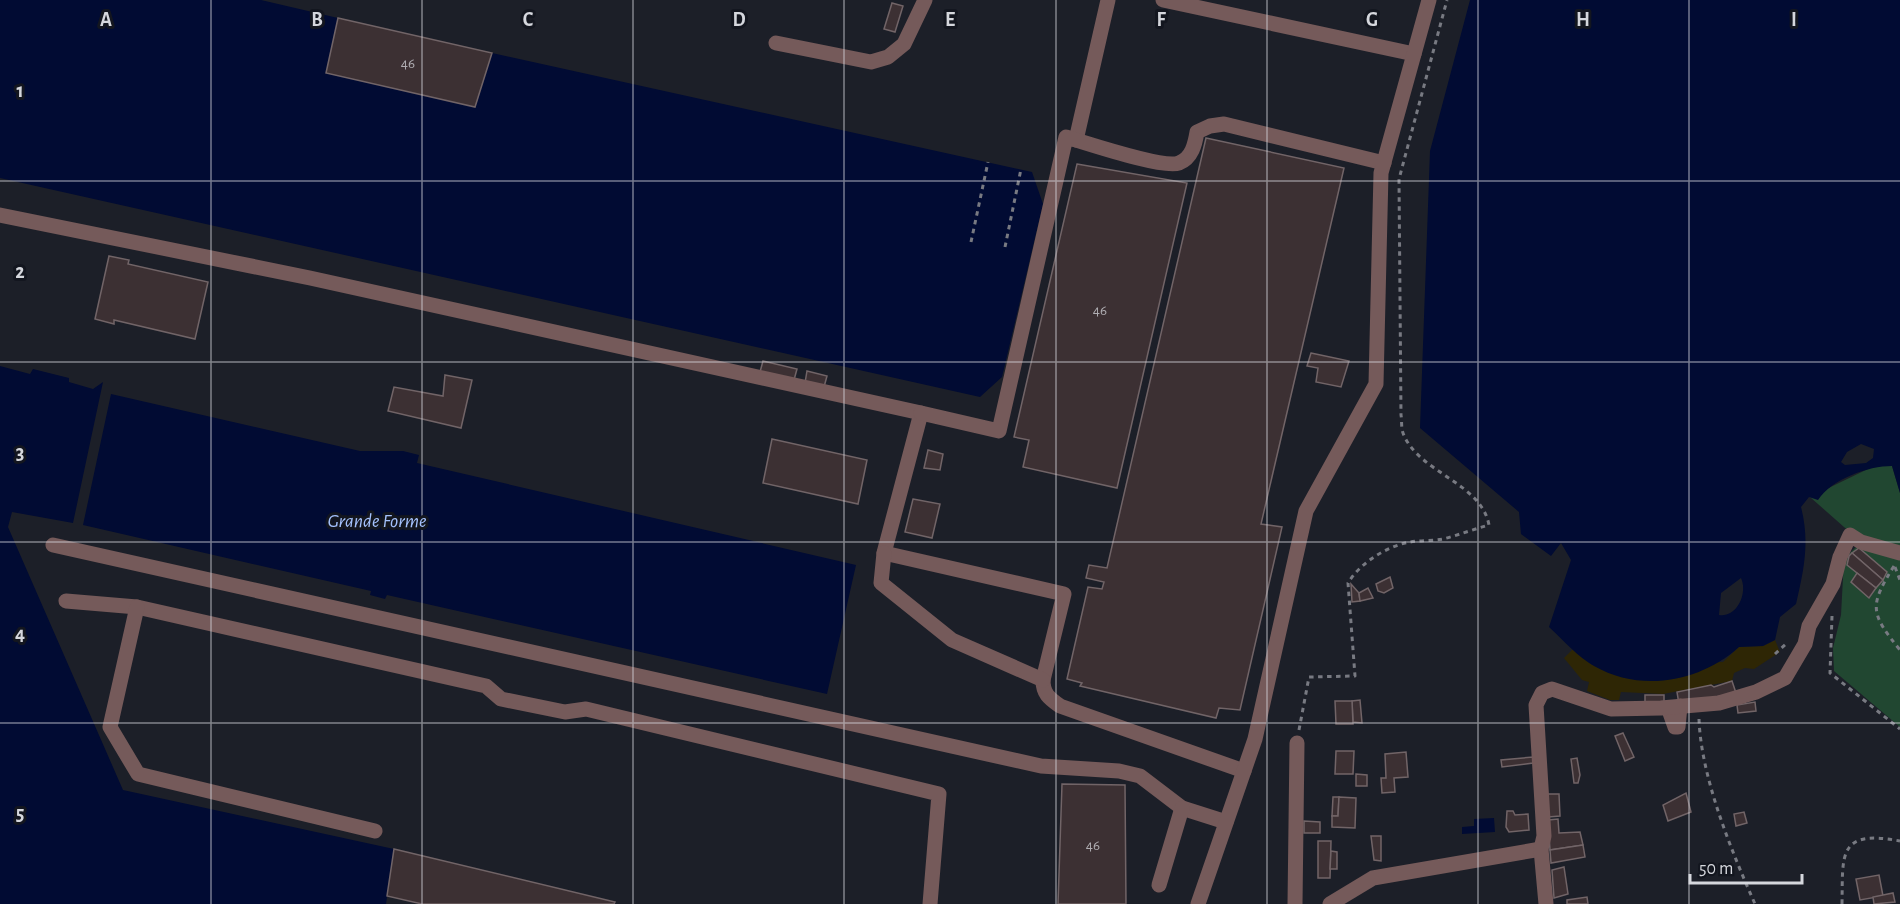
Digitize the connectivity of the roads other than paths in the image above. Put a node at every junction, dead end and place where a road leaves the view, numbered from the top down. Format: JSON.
{"nodes":[{"id":1,"x":925,"y":0,"type":"edge"},
{"id":2,"x":1108,"y":0,"type":"edge"},
{"id":3,"x":1163,"y":0,"type":"edge"},
{"id":4,"x":1429,"y":0,"type":"edge"},
{"id":5,"x":776,"y":43,"type":"dead end"},
{"id":6,"x":1414,"y":54,"type":"junction"},
{"id":7,"x":1076,"y":140,"type":"junction"},
{"id":8,"x":1384,"y":163,"type":"junction"},
{"id":9,"x":0,"y":215,"type":"edge"},
{"id":10,"x":921,"y":413,"type":"junction"},
{"id":11,"x":52,"y":545,"type":"dead end"},
{"id":12,"x":884,"y":553,"type":"junction"},
{"id":13,"x":1895,"y":556,"type":"edge"},
{"id":14,"x":66,"y":601,"type":"dead end"},
{"id":15,"x":137,"y":607,"type":"junction"},
{"id":16,"x":1043,"y":680,"type":"junction"},
{"id":17,"x":1297,"y":743,"type":"road end"},
{"id":18,"x":1244,"y":771,"type":"junction"},
{"id":19,"x":1182,"y":808,"type":"junction"},
{"id":20,"x":1226,"y":822,"type":"junction"},
{"id":21,"x":375,"y":831,"type":"dead end"},
{"id":22,"x":1541,"y":849,"type":"junction"},
{"id":23,"x":1159,"y":885,"type":"dead end"},
{"id":24,"x":930,"y":904,"type":"edge"},
{"id":25,"x":1198,"y":904,"type":"edge"},
{"id":26,"x":1295,"y":904,"type":"edge"},
{"id":27,"x":1330,"y":904,"type":"edge"},
{"id":28,"x":1546,"y":904,"type":"edge"}],
"edges":[{"from":1,"to":5,"type":"street"},
{"from":2,"to":7,"type":"street"},
{"from":3,"to":6,"type":"street"},
{"from":4,"to":6,"type":"street"},
{"from":6,"to":8,"type":"street"},
{"from":7,"to":8,"type":"street"},
{"from":7,"to":10,"type":"street"},
{"from":8,"to":18,"type":"street"},
{"from":9,"to":10,"type":"street"},
{"from":10,"to":12,"type":"street"},
{"from":11,"to":19,"type":"street"},
{"from":12,"to":16,"type":"street"},
{"from":12,"to":16,"type":"street"},
{"from":13,"to":22,"type":"street"},
{"from":14,"to":15,"type":"street"},
{"from":15,"to":21,"type":"street"},
{"from":15,"to":24,"type":"street"},
{"from":16,"to":18,"type":"street"},
{"from":17,"to":26,"type":"street"},
{"from":18,"to":20,"type":"street"},
{"from":19,"to":20,"type":"street"},
{"from":19,"to":23,"type":"street"},
{"from":20,"to":25,"type":"street"},
{"from":22,"to":27,"type":"street"},
{"from":22,"to":28,"type":"street"}]}
